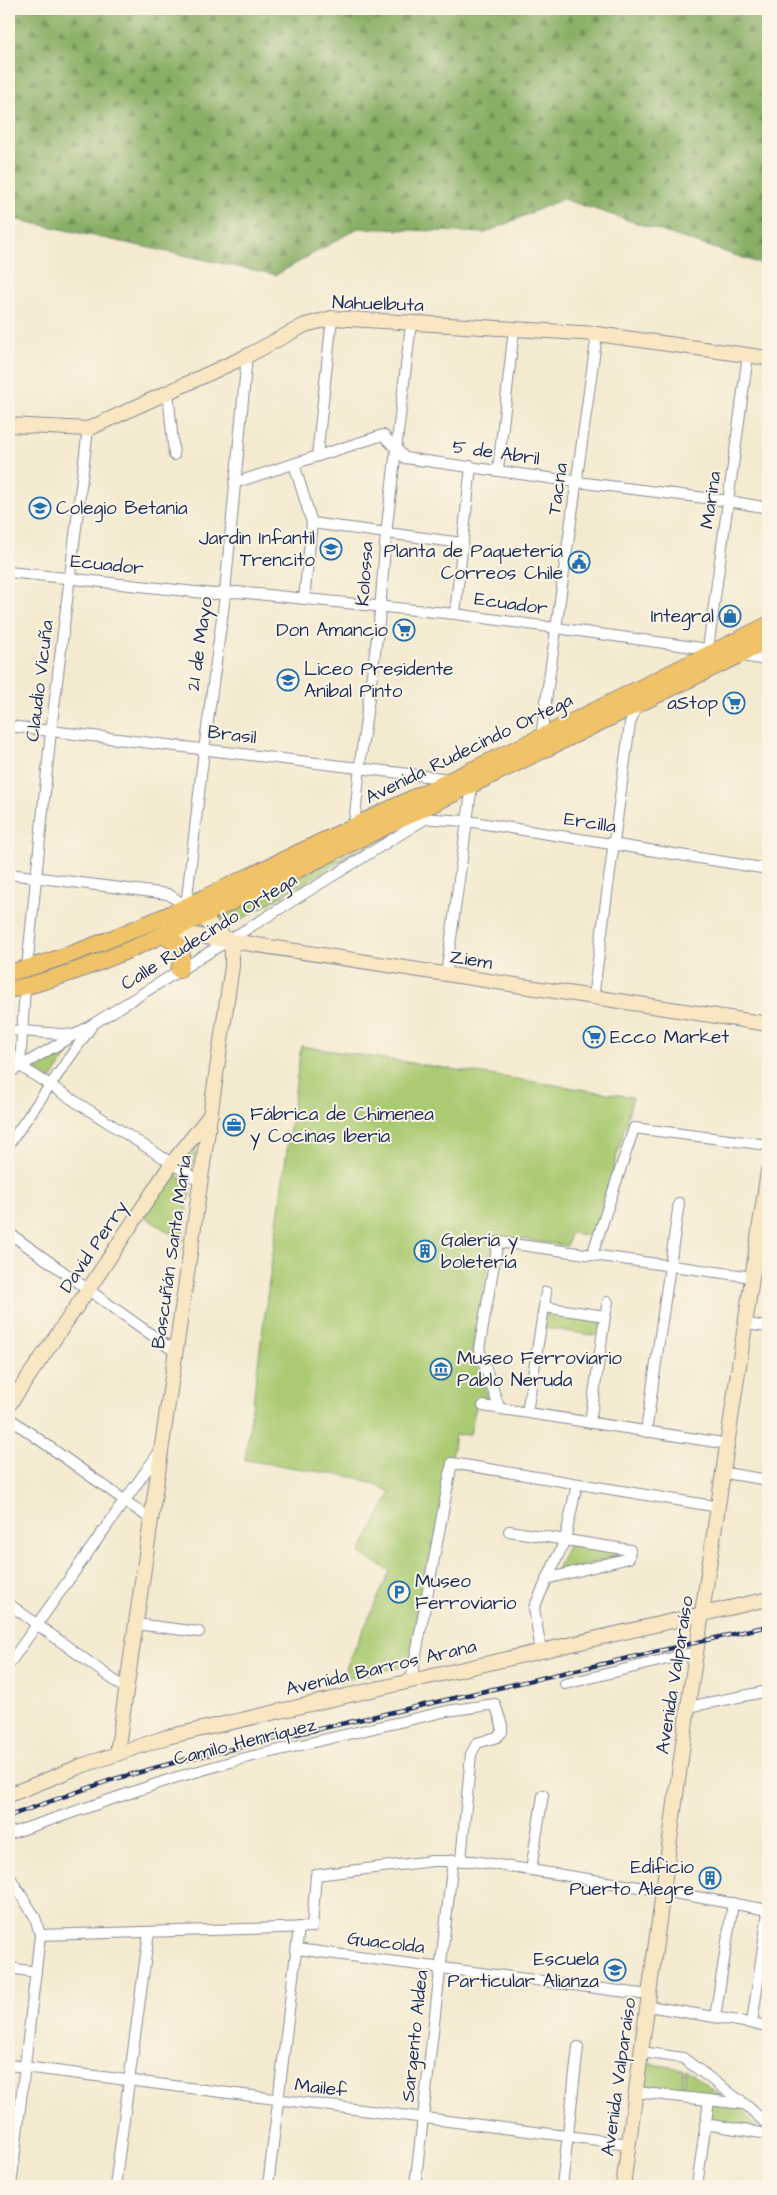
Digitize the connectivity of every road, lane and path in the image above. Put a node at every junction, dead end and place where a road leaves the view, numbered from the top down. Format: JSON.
{"nodes":[{"id":1,"x":332,"y":318,"type":"junction"},
{"id":2,"x":411,"y":324,"type":"junction"},
{"id":3,"x":514,"y":329,"type":"junction"},
{"id":4,"x":597,"y":334,"type":"junction"},
{"id":5,"x":748,"y":355,"type":"junction"},
{"id":6,"x":247,"y":356,"type":"junction"},
{"id":7,"x":768,"y":358,"type":"edge"},
{"id":8,"x":168,"y":392,"type":"junction"},
{"id":9,"x":9,"y":425,"type":"edge"},
{"id":10,"x":88,"y":428,"type":"junction"},
{"id":11,"x":395,"y":448,"type":"junction"},
{"id":12,"x":174,"y":455,"type":"dead end"},
{"id":13,"x":317,"y":456,"type":"junction"},
{"id":14,"x":294,"y":464,"type":"junction"},
{"id":15,"x":471,"y":466,"type":"junction"},
{"id":16,"x":498,"y":470,"type":"junction"},
{"id":17,"x":577,"y":482,"type":"junction"},
{"id":18,"x":234,"y":483,"type":"junction"},
{"id":19,"x":729,"y":500,"type":"junction"},
{"id":20,"x":768,"y":508,"type":"edge"},
{"id":21,"x":312,"y":523,"type":"junction"},
{"id":22,"x":386,"y":534,"type":"junction"},
{"id":23,"x":462,"y":543,"type":"junction"},
{"id":24,"x":9,"y":572,"type":"edge"},
{"id":25,"x":70,"y":579,"type":"junction"},
{"id":26,"x":225,"y":593,"type":"junction"},
{"id":27,"x":304,"y":599,"type":"junction"},
{"id":28,"x":380,"y":607,"type":"junction"},
{"id":29,"x":455,"y":614,"type":"junction"},
{"id":30,"x":768,"y":625,"type":"edge"},
{"id":31,"x":558,"y":628,"type":"junction"},
{"id":32,"x":768,"y":641,"type":"edge"},
{"id":33,"x":707,"y":652,"type":"junction"},
{"id":34,"x":738,"y":655,"type":"junction"},
{"id":35,"x":768,"y":660,"type":"edge"},
{"id":36,"x":637,"y":706,"type":"junction"},
{"id":37,"x":611,"y":718,"type":"junction"},
{"id":38,"x":9,"y":726,"type":"edge"},
{"id":39,"x":629,"y":730,"type":"junction"},
{"id":40,"x":51,"y":731,"type":"junction"},
{"id":41,"x":542,"y":737,"type":"junction"},
{"id":42,"x":204,"y":750,"type":"junction"},
{"id":43,"x":359,"y":768,"type":"junction"},
{"id":44,"x":452,"y":780,"type":"junction"},
{"id":45,"x":472,"y":785,"type":"junction"},
{"id":46,"x":406,"y":817,"type":"junction"},
{"id":47,"x":425,"y":819,"type":"junction"},
{"id":48,"x":467,"y":821,"type":"junction"},
{"id":49,"x":354,"y":826,"type":"junction"},
{"id":50,"x":614,"y":844,"type":"junction"},
{"id":51,"x":768,"y":869,"type":"edge"},
{"id":52,"x":9,"y":874,"type":"edge"},
{"id":53,"x":35,"y":877,"type":"junction"},
{"id":54,"x":186,"y":906,"type":"junction"},
{"id":55,"x":202,"y":915,"type":"junction"},
{"id":56,"x":164,"y":933,"type":"junction"},
{"id":57,"x":229,"y":941,"type":"junction"},
{"id":58,"x":53,"y":961,"type":"junction"},
{"id":59,"x":27,"y":968,"type":"junction"},
{"id":60,"x":179,"y":970,"type":"junction"},
{"id":61,"x":9,"y":973,"type":"edge"},
{"id":62,"x":446,"y":975,"type":"junction"},
{"id":63,"x":25,"y":987,"type":"junction"},
{"id":64,"x":9,"y":990,"type":"edge"},
{"id":65,"x":593,"y":998,"type":"junction"},
{"id":66,"x":93,"y":1024,"type":"junction"},
{"id":67,"x":768,"y":1024,"type":"edge"},
{"id":68,"x":9,"y":1030,"type":"edge"},
{"id":69,"x":22,"y":1032,"type":"junction"},
{"id":70,"x":74,"y":1035,"type":"junction"},
{"id":71,"x":20,"y":1066,"type":"junction"},
{"id":72,"x":9,"y":1072,"type":"edge"},
{"id":73,"x":51,"y":1085,"type":"junction"},
{"id":74,"x":212,"y":1112,"type":"junction"},
{"id":75,"x":9,"y":1144,"type":"edge"},
{"id":76,"x":768,"y":1145,"type":"edge"},
{"id":77,"x":172,"y":1163,"type":"junction"},
{"id":78,"x":768,"y":1175,"type":"edge"},
{"id":79,"x":202,"y":1182,"type":"junction"},
{"id":80,"x":679,"y":1203,"type":"dead end"},
{"id":81,"x":9,"y":1233,"type":"edge"},
{"id":82,"x":592,"y":1255,"type":"junction"},
{"id":83,"x":670,"y":1267,"type":"junction"},
{"id":84,"x":752,"y":1277,"type":"junction"},
{"id":85,"x":88,"y":1290,"type":"junction"},
{"id":86,"x":546,"y":1292,"type":"dead end"},
{"id":87,"x":608,"y":1302,"type":"dead end"},
{"id":88,"x":544,"y":1307,"type":"junction"},
{"id":89,"x":605,"y":1316,"type":"junction"},
{"id":90,"x":746,"y":1324,"type":"junction"},
{"id":91,"x":768,"y":1327,"type":"edge"},
{"id":92,"x":177,"y":1353,"type":"junction"},
{"id":93,"x":9,"y":1404,"type":"edge"},
{"id":94,"x":483,"y":1406,"type":"dead end"},
{"id":95,"x":499,"y":1407,"type":"junction"},
{"id":96,"x":527,"y":1412,"type":"junction"},
{"id":97,"x":9,"y":1418,"type":"edge"},
{"id":98,"x":590,"y":1423,"type":"junction"},
{"id":99,"x":646,"y":1432,"type":"junction"},
{"id":100,"x":729,"y":1444,"type":"junction"},
{"id":101,"x":162,"y":1447,"type":"junction"},
{"id":102,"x":724,"y":1473,"type":"junction"},
{"id":103,"x":768,"y":1480,"type":"edge"},
{"id":104,"x":577,"y":1484,"type":"junction"},
{"id":105,"x":125,"y":1501,"type":"junction"},
{"id":106,"x":719,"y":1507,"type":"junction"},
{"id":107,"x":152,"y":1520,"type":"junction"},
{"id":108,"x":509,"y":1531,"type":"dead end"},
{"id":109,"x":565,"y":1540,"type":"junction"},
{"id":110,"x":546,"y":1579,"type":"junction"},
{"id":111,"x":768,"y":1599,"type":"edge"},
{"id":112,"x":9,"y":1604,"type":"edge"},
{"id":113,"x":703,"y":1614,"type":"junction"},
{"id":114,"x":37,"y":1624,"type":"junction"},
{"id":115,"x":136,"y":1624,"type":"junction"},
{"id":116,"x":199,"y":1632,"type":"dead end"},
{"id":117,"x":541,"y":1651,"type":"junction"},
{"id":118,"x":696,"y":1652,"type":"junction"},
{"id":119,"x":9,"y":1664,"type":"edge"},
{"id":120,"x":411,"y":1681,"type":"junction"},
{"id":121,"x":565,"y":1684,"type":"dead end"},
{"id":122,"x":126,"y":1689,"type":"junction"},
{"id":123,"x":768,"y":1691,"type":"edge"},
{"id":124,"x":495,"y":1704,"type":"joint"},
{"id":125,"x":688,"y":1707,"type":"junction"},
{"id":126,"x":117,"y":1753,"type":"junction"},
{"id":127,"x":12,"y":1791,"type":"edge"},
{"id":128,"x":543,"y":1795,"type":"dead end"},
{"id":129,"x":9,"y":1834,"type":"edge"},
{"id":130,"x":457,"y":1860,"type":"junction"},
{"id":131,"x":531,"y":1869,"type":"junction"},
{"id":132,"x":9,"y":1876,"type":"edge"},
{"id":133,"x":664,"y":1891,"type":"junction"},
{"id":134,"x":733,"y":1903,"type":"junction"},
{"id":135,"x":768,"y":1911,"type":"edge"},
{"id":136,"x":299,"y":1927,"type":"junction"},
{"id":137,"x":149,"y":1932,"type":"junction"},
{"id":138,"x":40,"y":1935,"type":"junction"},
{"id":139,"x":296,"y":1949,"type":"junction"},
{"id":140,"x":440,"y":1967,"type":"junction"},
{"id":141,"x":9,"y":1968,"type":"edge"},
{"id":142,"x":36,"y":1972,"type":"junction"},
{"id":143,"x":649,"y":2001,"type":"junction"},
{"id":144,"x":715,"y":2017,"type":"junction"},
{"id":145,"x":752,"y":2023,"type":"junction"},
{"id":146,"x":768,"y":2026,"type":"edge"},
{"id":147,"x":578,"y":2047,"type":"dead end"},
{"id":148,"x":642,"y":2052,"type":"junction"},
{"id":149,"x":9,"y":2064,"type":"edge"},
{"id":150,"x":24,"y":2067,"type":"junction"},
{"id":151,"x":129,"y":2080,"type":"junction"},
{"id":152,"x":636,"y":2092,"type":"junction"},
{"id":153,"x":278,"y":2100,"type":"junction"},
{"id":154,"x":709,"y":2100,"type":"junction"},
{"id":155,"x":746,"y":2105,"type":"junction"},
{"id":156,"x":423,"y":2118,"type":"junction"},
{"id":157,"x":768,"y":2123,"type":"edge"},
{"id":158,"x":706,"y":2124,"type":"junction"},
{"id":159,"x":768,"y":2134,"type":"edge"},
{"id":160,"x":568,"y":2136,"type":"junction"},
{"id":161,"x":629,"y":2144,"type":"junction"},
{"id":162,"x":11,"y":2186,"type":"edge"},
{"id":163,"x":115,"y":2186,"type":"edge"},
{"id":164,"x":268,"y":2186,"type":"edge"},
{"id":165,"x":415,"y":2186,"type":"edge"},
{"id":166,"x":562,"y":2186,"type":"edge"},
{"id":167,"x":623,"y":2186,"type":"edge"},
{"id":168,"x":697,"y":2186,"type":"edge"}],
"edges":[{"from":1,"to":2,"type":"street","name":"Nahuelbuta"},
{"from":1,"to":6,"type":"street","name":"Nahuelbuta"},
{"from":1,"to":13,"type":"street"},
{"from":2,"to":3,"type":"street","name":"Nahuelbuta"},
{"from":2,"to":11,"type":"street","name":"Kolossa"},
{"from":3,"to":4,"type":"street","name":"Nahuelbuta"},
{"from":3,"to":16,"type":"street"},
{"from":4,"to":5,"type":"street","name":"Nahuelbuta"},
{"from":4,"to":17,"type":"street","name":"Tacna"},
{"from":5,"to":7,"type":"street","name":"Nahuelbuta"},
{"from":5,"to":19,"type":"street","name":"Marina"},
{"from":6,"to":8,"type":"street","name":"Nahuelbuta"},
{"from":6,"to":18,"type":"street","name":"21 de Mayo"},
{"from":8,"to":10,"type":"street","name":"Nahuelbuta"},
{"from":8,"to":12,"type":"street"},
{"from":9,"to":10,"type":"street","name":"Nahuelbuta"},
{"from":10,"to":25,"type":"street","name":"Claudio Vicuña"},
{"from":11,"to":13,"type":"street","name":"5 de Abril"},
{"from":11,"to":15,"type":"street","name":"5 de Abril"},
{"from":11,"to":22,"type":"street","name":"Kolossa"},
{"from":13,"to":14,"type":"street","name":"5 de Abril"},
{"from":14,"to":18,"type":"street","name":"5 de Abril"},
{"from":14,"to":21,"type":"street"},
{"from":15,"to":16,"type":"street","name":"5 de Abril"},
{"from":15,"to":23,"type":"street"},
{"from":16,"to":17,"type":"street","name":"5 de Abril"},
{"from":17,"to":19,"type":"street","name":"5 de Abril"},
{"from":17,"to":31,"type":"street","name":"Tacna"},
{"from":18,"to":26,"type":"street","name":"21 de Mayo"},
{"from":19,"to":20,"type":"street","name":"5 de Abril"},
{"from":19,"to":33,"type":"street","name":"Marina"},
{"from":21,"to":22,"type":"street"},
{"from":21,"to":27,"type":"street"},
{"from":22,"to":23,"type":"street"},
{"from":22,"to":28,"type":"street","name":"Kolossa"},
{"from":23,"to":29,"type":"street"},
{"from":24,"to":25,"type":"street","name":"Ecuador"},
{"from":25,"to":26,"type":"street","name":"Ecuador"},
{"from":25,"to":40,"type":"street","name":"Claudio Vicuña"},
{"from":26,"to":27,"type":"street","name":"Ecuador"},
{"from":26,"to":42,"type":"street","name":"21 de Mayo"},
{"from":27,"to":28,"type":"street","name":"Ecuador"},
{"from":28,"to":29,"type":"street","name":"Ecuador"},
{"from":28,"to":43,"type":"street","name":"Kolossa"},
{"from":29,"to":31,"type":"street","name":"Ecuador"},
{"from":30,"to":33,"type":"main road","name":"Avenida Rudecindo Ortega"},
{"from":31,"to":33,"type":"street","name":"Ecuador"},
{"from":31,"to":41,"type":"street","name":"Tacna"},
{"from":32,"to":34,"type":"main road","name":"Avenida Rudecindo Ortega"},
{"from":33,"to":41,"type":"main road","name":"Avenida Rudecindo Ortega"},
{"from":34,"to":35,"type":"street"},
{"from":34,"to":36,"type":"main road","name":"Avenida Rudecindo Ortega"},
{"from":36,"to":37,"type":"main road","name":"Avenida Rudecindo Ortega"},
{"from":36,"to":39,"type":"street"},
{"from":37,"to":39,"type":"street"},
{"from":37,"to":45,"type":"main road","name":"Avenida Rudecindo Ortega"},
{"from":38,"to":40,"type":"street","name":"Brasil"},
{"from":39,"to":50,"type":"street"},
{"from":40,"to":42,"type":"street","name":"Brasil"},
{"from":40,"to":53,"type":"street","name":"Claudio Vicuña"},
{"from":41,"to":44,"type":"main road","name":"Avenida Rudecindo Ortega"},
{"from":42,"to":43,"type":"street","name":"Brasil"},
{"from":42,"to":54,"type":"street","name":"21 de Mayo"},
{"from":43,"to":44,"type":"street","name":"Brasil"},
{"from":43,"to":49,"type":"street","name":"Kolossa"},
{"from":44,"to":49,"type":"main road","name":"Avenida Rudecindo Ortega"},
{"from":45,"to":46,"type":"main road","name":"Avenida Rudecindo Ortega"},
{"from":45,"to":48,"type":"street"},
{"from":46,"to":47,"type":"street","name":"Ercilla"},
{"from":46,"to":55,"type":"main road","name":"Avenida Rudecindo Ortega"},
{"from":47,"to":48,"type":"street","name":"Ercilla"},
{"from":47,"to":57,"type":"street","name":"Calle Rudecindo Ortega"},
{"from":48,"to":50,"type":"street","name":"Ercilla"},
{"from":48,"to":62,"type":"street"},
{"from":49,"to":54,"type":"main road","name":"Avenida Rudecindo Ortega"},
{"from":50,"to":51,"type":"street","name":"Ercilla"},
{"from":50,"to":65,"type":"street"},
{"from":52,"to":53,"type":"street"},
{"from":53,"to":54,"type":"street"},
{"from":53,"to":59,"type":"street","name":"Claudio Vicuña"},
{"from":54,"to":55,"type":"street"},
{"from":54,"to":58,"type":"main road","name":"Avenida Rudecindo Ortega"},
{"from":55,"to":56,"type":"main road","name":"Avenida Rudecindo Ortega"},
{"from":55,"to":57,"type":"street"},
{"from":56,"to":57,"type":"street","name":"Ziem"},
{"from":56,"to":60,"type":"main road"},
{"from":56,"to":63,"type":"main road","name":"Avenida Rudecindo Ortega"},
{"from":57,"to":60,"type":"street","name":"Calle Rudecindo Ortega"},
{"from":57,"to":62,"type":"street","name":"Ziem"},
{"from":57,"to":74,"type":"street","name":"Bascuñán Santa María"},
{"from":58,"to":59,"type":"main road"},
{"from":58,"to":63,"type":"main road"},
{"from":59,"to":61,"type":"main road"},
{"from":60,"to":66,"type":"street","name":"Calle Rudecindo Ortega"},
{"from":62,"to":65,"type":"street","name":"Ziem"},
{"from":63,"to":64,"type":"main road","name":"Avenida Rudecindo Ortega"},
{"from":63,"to":69,"type":"street"},
{"from":65,"to":67,"type":"street","name":"Ziem"},
{"from":66,"to":70,"type":"street","name":"Calle Rudecindo Ortega"},
{"from":66,"to":73,"type":"street"},
{"from":68,"to":69,"type":"street"},
{"from":69,"to":70,"type":"street"},
{"from":69,"to":71,"type":"street"},
{"from":70,"to":71,"type":"street","name":"Calle Rudecindo Ortega"},
{"from":71,"to":72,"type":"street","name":"Calle Rudecindo Ortega"},
{"from":71,"to":73,"type":"street"},
{"from":73,"to":75,"type":"street"},
{"from":73,"to":77,"type":"street"},
{"from":74,"to":77,"type":"street","name":"David Perry"},
{"from":74,"to":79,"type":"street","name":"Bascuñán Santa María"},
{"from":76,"to":82,"type":"street"},
{"from":77,"to":79,"type":"street"},
{"from":77,"to":85,"type":"street","name":"David Perry"},
{"from":78,"to":84,"type":"street","name":"Avenida Valparaíso"},
{"from":79,"to":92,"type":"street","name":"Bascuñán Santa María"},
{"from":80,"to":83,"type":"street"},
{"from":81,"to":85,"type":"street"},
{"from":82,"to":83,"type":"street"},
{"from":82,"to":95,"type":"street"},
{"from":83,"to":84,"type":"street"},
{"from":83,"to":99,"type":"street"},
{"from":84,"to":90,"type":"street","name":"Avenida Valparaíso"},
{"from":85,"to":92,"type":"street"},
{"from":85,"to":93,"type":"street","name":"David Perry"},
{"from":86,"to":88,"type":"street"},
{"from":87,"to":89,"type":"street"},
{"from":88,"to":89,"type":"street"},
{"from":88,"to":96,"type":"street"},
{"from":89,"to":98,"type":"street"},
{"from":90,"to":91,"type":"street"},
{"from":90,"to":100,"type":"street","name":"Avenida Valparaíso"},
{"from":92,"to":101,"type":"street","name":"Bascuñán Santa María"},
{"from":94,"to":95,"type":"street"},
{"from":95,"to":96,"type":"street"},
{"from":96,"to":98,"type":"street"},
{"from":97,"to":105,"type":"street"},
{"from":98,"to":99,"type":"street"},
{"from":99,"to":100,"type":"street"},
{"from":100,"to":102,"type":"street","name":"Avenida Valparaíso"},
{"from":101,"to":105,"type":"street"},
{"from":101,"to":107,"type":"street","name":"Bascuñán Santa María"},
{"from":102,"to":103,"type":"street"},
{"from":102,"to":106,"type":"street","name":"Avenida Valparaíso"},
{"from":104,"to":106,"type":"street"},
{"from":104,"to":109,"type":"street"},
{"from":104,"to":120,"type":"street"},
{"from":105,"to":107,"type":"street"},
{"from":105,"to":114,"type":"street"},
{"from":106,"to":113,"type":"street","name":"Avenida Valparaíso"},
{"from":107,"to":115,"type":"street","name":"Bascuñán Santa María"},
{"from":108,"to":109,"type":"street"},
{"from":109,"to":110,"type":"street"},
{"from":109,"to":110,"type":"street"},
{"from":110,"to":117,"type":"street"},
{"from":111,"to":113,"type":"street","name":"Avenida Barros Arana"},
{"from":112,"to":114,"type":"street"},
{"from":113,"to":117,"type":"street","name":"Avenida Barros Arana"},
{"from":113,"to":118,"type":"street","name":"Avenida Valparaíso"},
{"from":114,"to":119,"type":"street"},
{"from":114,"to":122,"type":"street"},
{"from":115,"to":116,"type":"street"},
{"from":115,"to":122,"type":"street","name":"Bascuñán Santa María"},
{"from":117,"to":120,"type":"street","name":"Avenida Barros Arana"},
{"from":118,"to":121,"type":"street"},
{"from":118,"to":125,"type":"street","name":"Avenida Valparaíso"},
{"from":120,"to":126,"type":"street","name":"Avenida Barros Arana"},
{"from":122,"to":126,"type":"street","name":"Bascuñán Santa María"},
{"from":123,"to":125,"type":"street"},
{"from":124,"to":129,"type":"street","name":"Camilo Henríquez"},
{"from":124,"to":130,"type":"street","name":"Sargento Aldea"},
{"from":125,"to":133,"type":"street","name":"Avenida Valparaíso"},
{"from":126,"to":127,"type":"street","name":"Avenida Barros Arana"},
{"from":128,"to":131,"type":"street"},
{"from":130,"to":131,"type":"street"},
{"from":130,"to":136,"type":"street"},
{"from":130,"to":140,"type":"street","name":"Sargento Aldea"},
{"from":131,"to":133,"type":"street"},
{"from":132,"to":138,"type":"street"},
{"from":133,"to":134,"type":"street"},
{"from":133,"to":143,"type":"street","name":"Avenida Valparaíso"},
{"from":134,"to":135,"type":"street"},
{"from":134,"to":144,"type":"street"},
{"from":135,"to":145,"type":"street"},
{"from":136,"to":137,"type":"street"},
{"from":136,"to":139,"type":"street"},
{"from":137,"to":138,"type":"street"},
{"from":137,"to":151,"type":"street"},
{"from":138,"to":142,"type":"street"},
{"from":139,"to":140,"type":"street","name":"Guacolda"},
{"from":139,"to":153,"type":"street"},
{"from":140,"to":143,"type":"street","name":"Guacolda"},
{"from":140,"to":156,"type":"street","name":"Sargento Aldea"},
{"from":141,"to":142,"type":"street"},
{"from":142,"to":150,"type":"street"},
{"from":143,"to":144,"type":"street","name":"Guacolda"},
{"from":143,"to":148,"type":"street","name":"Avenida Valparaíso"},
{"from":144,"to":145,"type":"street","name":"Guacolda"},
{"from":145,"to":146,"type":"street","name":"Guacolda"},
{"from":147,"to":160,"type":"street"},
{"from":148,"to":152,"type":"street","name":"Avenida Valparaíso"},
{"from":148,"to":155,"type":"street"},
{"from":149,"to":150,"type":"street","name":"Mailef"},
{"from":150,"to":151,"type":"street","name":"Mailef"},
{"from":150,"to":162,"type":"street"},
{"from":151,"to":153,"type":"street","name":"Mailef"},
{"from":151,"to":163,"type":"street"},
{"from":152,"to":154,"type":"street"},
{"from":152,"to":161,"type":"street","name":"Avenida Valparaíso"},
{"from":153,"to":156,"type":"street","name":"Mailef"},
{"from":153,"to":164,"type":"street"},
{"from":154,"to":155,"type":"street"},
{"from":154,"to":158,"type":"street"},
{"from":155,"to":157,"type":"street"},
{"from":156,"to":160,"type":"street","name":"Mailef"},
{"from":156,"to":165,"type":"street","name":"Sargento Aldea"},
{"from":158,"to":159,"type":"street"},
{"from":158,"to":168,"type":"street"},
{"from":160,"to":161,"type":"street","name":"Mailef"},
{"from":160,"to":166,"type":"street"},
{"from":161,"to":167,"type":"street","name":"Avenida Valparaíso"}]}
